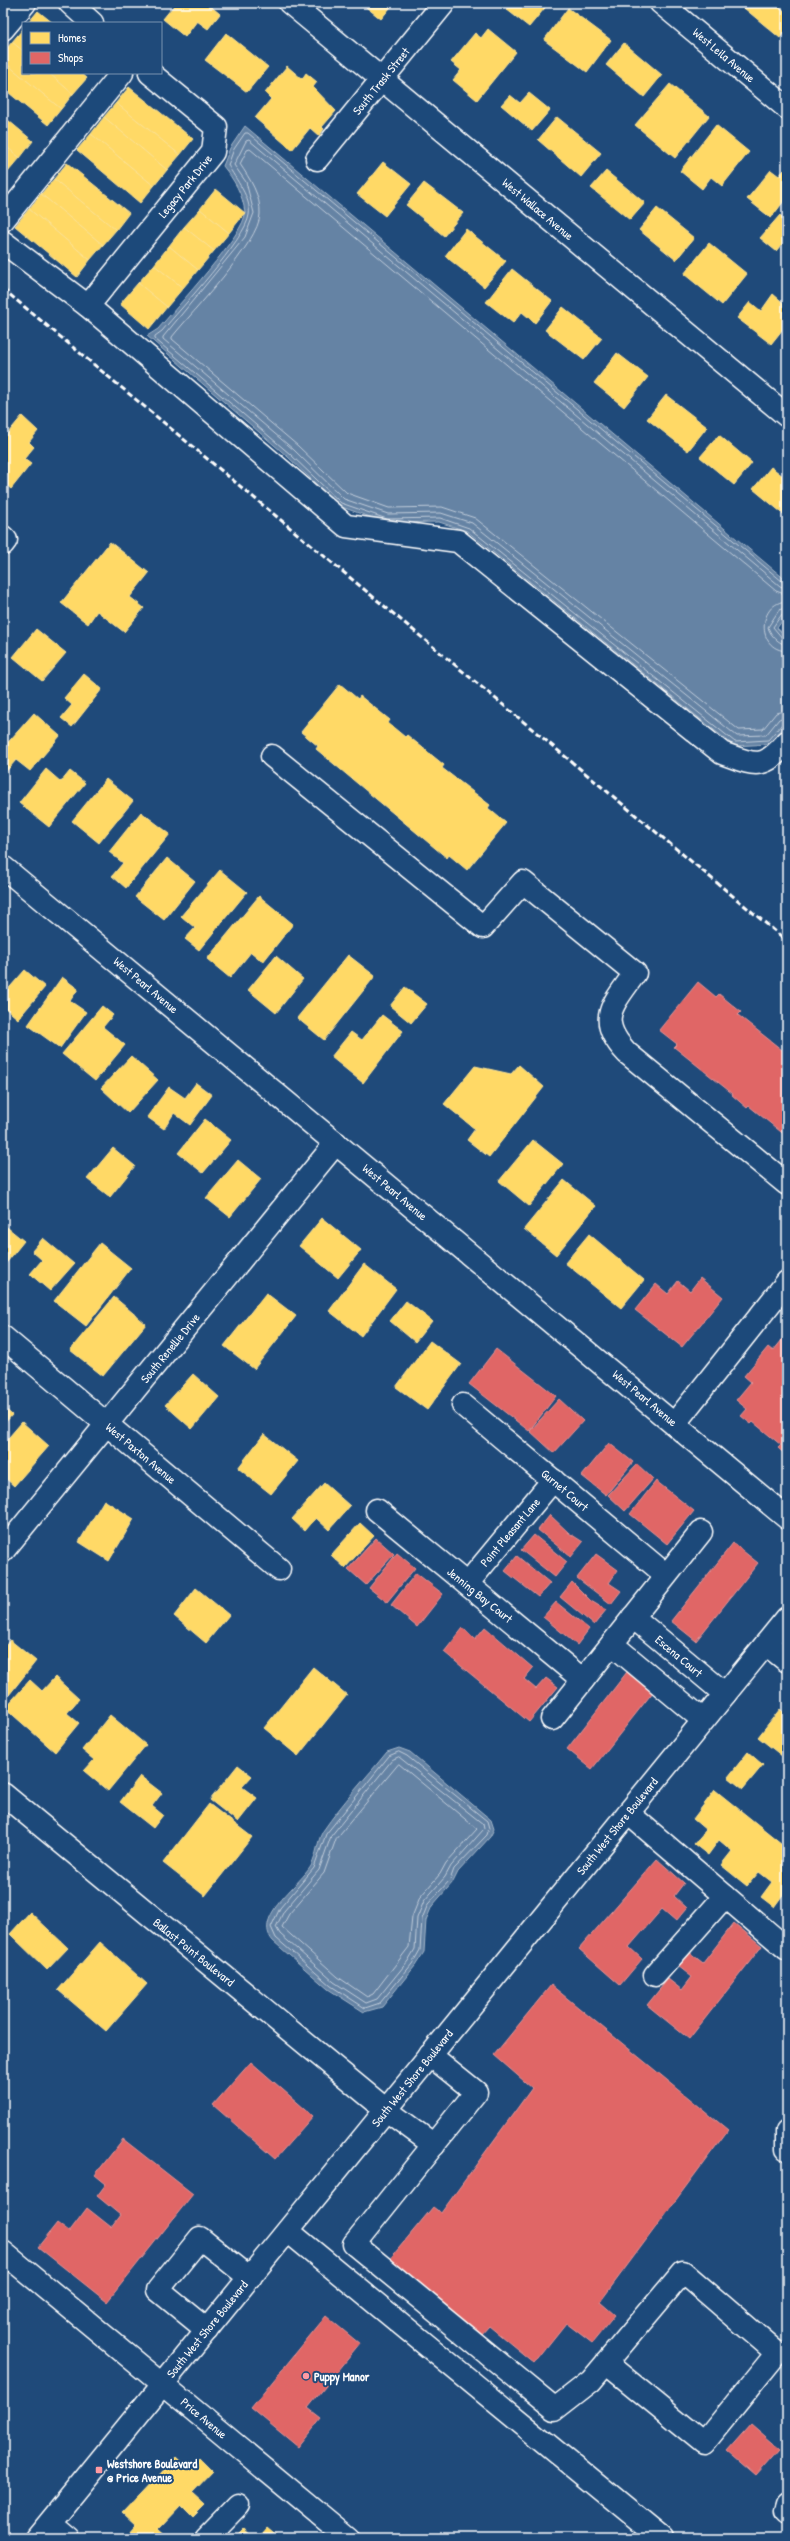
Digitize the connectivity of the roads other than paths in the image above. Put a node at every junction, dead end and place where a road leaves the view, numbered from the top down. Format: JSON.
{"nodes":[{"id":1,"x":25,"y":3,"type":"edge"},
{"id":2,"x":70,"y":3,"type":"edge"},
{"id":3,"x":290,"y":3,"type":"edge"},
{"id":4,"x":444,"y":3,"type":"edge"},
{"id":5,"x":661,"y":3,"type":"edge"},
{"id":6,"x":91,"y":22,"type":"edge"},
{"id":7,"x":3,"y":29,"type":"edge"},
{"id":8,"x":121,"y":74,"type":"edge"},
{"id":9,"x":151,"y":74,"type":"edge"},
{"id":10,"x":382,"y":80,"type":"junction"},
{"id":11,"x":787,"y":108,"type":"edge"},
{"id":12,"x":318,"y":160,"type":"dead end"},
{"id":13,"x":3,"y":220,"type":"edge"},
{"id":14,"x":3,"y":242,"type":"edge"},
{"id":15,"x":88,"y":306,"type":"junction"},
{"id":16,"x":787,"y":416,"type":"edge"},
{"id":17,"x":787,"y":742,"type":"edge"},
{"id":18,"x":272,"y":756,"type":"dead end"},
{"id":19,"x":3,"y":867,"type":"edge"},
{"id":20,"x":336,"y":1144,"type":"junction"},
{"id":21,"x":787,"y":1184,"type":"edge"},
{"id":22,"x":787,"y":1282,"type":"edge"},
{"id":23,"x":3,"y":1337,"type":"edge"},
{"id":24,"x":463,"y":1405,"type":"dead end"},
{"id":25,"x":675,"y":1423,"type":"junction"},
{"id":26,"x":108,"y":1424,"type":"junction"},
{"id":27,"x":553,"y":1480,"type":"junction"},
{"id":28,"x":377,"y":1510,"type":"dead end"},
{"id":29,"x":787,"y":1518,"type":"edge"},
{"id":30,"x":701,"y":1532,"type":"dead end"},
{"id":31,"x":3,"y":1551,"type":"edge"},
{"id":32,"x":279,"y":1569,"type":"dead end"},
{"id":33,"x":666,"y":1576,"type":"junction"},
{"id":34,"x":467,"y":1584,"type":"junction"},
{"id":35,"x":633,"y":1617,"type":"junction"},
{"id":36,"x":787,"y":1618,"type":"edge"},
{"id":37,"x":612,"y":1644,"type":"junction"},
{"id":38,"x":766,"y":1644,"type":"junction"},
{"id":39,"x":787,"y":1661,"type":"edge"},
{"id":40,"x":583,"y":1680,"type":"junction"},
{"id":41,"x":725,"y":1694,"type":"junction"},
{"id":42,"x":552,"y":1718,"type":"dead end"},
{"id":43,"x":703,"y":1720,"type":"junction"},
{"id":44,"x":3,"y":1794,"type":"edge"},
{"id":45,"x":628,"y":1813,"type":"junction"},
{"id":46,"x":725,"y":1896,"type":"junction"},
{"id":47,"x":787,"y":1949,"type":"edge"},
{"id":48,"x":655,"y":1975,"type":"dead end"},
{"id":49,"x":430,"y":2055,"type":"junction"},
{"id":50,"x":386,"y":2109,"type":"junction"},
{"id":51,"x":787,"y":2132,"type":"edge"},
{"id":52,"x":434,"y":2145,"type":"junction"},
{"id":53,"x":787,"y":2149,"type":"edge"},
{"id":54,"x":288,"y":2230,"type":"junction"},
{"id":55,"x":3,"y":2252,"type":"edge"},
{"id":56,"x":250,"y":2278,"type":"junction"},
{"id":57,"x":207,"y":2330,"type":"junction"},
{"id":58,"x":606,"y":2363,"type":"junction"},
{"id":59,"x":163,"y":2384,"type":"junction"},
{"id":60,"x":787,"y":2504,"type":"edge"},
{"id":61,"x":238,"y":2505,"type":"dead end"},
{"id":62,"x":787,"y":2513,"type":"edge"},
{"id":63,"x":44,"y":2530,"type":"edge"},
{"id":64,"x":68,"y":2538,"type":"edge"},
{"id":65,"x":206,"y":2538,"type":"edge"},
{"id":66,"x":348,"y":2538,"type":"edge"},
{"id":67,"x":662,"y":2538,"type":"edge"}],
"edges":[{"from":1,"to":7,"type":"street"},
{"from":2,"to":6,"type":"street"},
{"from":3,"to":10,"type":"street","name":"West Wallace Avenue"},
{"from":4,"to":10,"type":"street","name":"South Trask Street"},
{"from":5,"to":11,"type":"street","name":"West Leila Avenue"},
{"from":8,"to":13,"type":"street"},
{"from":9,"to":15,"type":"street","name":"Legacy Park Drive"},
{"from":10,"to":12,"type":"street","name":"South Trask Street"},
{"from":10,"to":16,"type":"street","name":"West Wallace Avenue"},
{"from":14,"to":15,"type":"street"},
{"from":15,"to":17,"type":"street"},
{"from":18,"to":21,"type":"street"},
{"from":19,"to":20,"type":"street","name":"West Pearl Avenue"},
{"from":20,"to":25,"type":"street","name":"West Pearl Avenue"},
{"from":20,"to":26,"type":"street","name":"South Renellie Drive"},
{"from":22,"to":25,"type":"street"},
{"from":23,"to":26,"type":"street","name":"West Paxton Avenue"},
{"from":24,"to":27,"type":"street","name":"Gurnet Court"},
{"from":25,"to":29,"type":"street","name":"West Pearl Avenue"},
{"from":26,"to":31,"type":"street","name":"South Renellie Drive"},
{"from":26,"to":32,"type":"street","name":"West Paxton Avenue"},
{"from":27,"to":33,"type":"street","name":"Gurnet Court"},
{"from":27,"to":34,"type":"street","name":"Point Pleasant Lane"},
{"from":28,"to":34,"type":"street","name":"Jenning Bay Court"},
{"from":30,"to":33,"type":"street"},
{"from":33,"to":35,"type":"street"},
{"from":34,"to":40,"type":"street","name":"Jenning Bay Court"},
{"from":35,"to":37,"type":"street"},
{"from":35,"to":41,"type":"street","name":"Escena Court"},
{"from":36,"to":38,"type":"street","name":"South West Shore Boulevard"},
{"from":37,"to":40,"type":"street"},
{"from":37,"to":43,"type":"street"},
{"from":38,"to":39,"type":"street"},
{"from":38,"to":41,"type":"street","name":"South West Shore Boulevard"},
{"from":40,"to":42,"type":"street"},
{"from":41,"to":43,"type":"street","name":"South West Shore Boulevard"},
{"from":43,"to":45,"type":"street","name":"South West Shore Boulevard"},
{"from":44,"to":50,"type":"street","name":"Ballast Point Boulevard"},
{"from":45,"to":46,"type":"street"},
{"from":45,"to":49,"type":"street","name":"South West Shore Boulevard"},
{"from":46,"to":47,"type":"street"},
{"from":46,"to":48,"type":"street"},
{"from":49,"to":50,"type":"street","name":"South West Shore Boulevard"},
{"from":49,"to":52,"type":"street"},
{"from":50,"to":52,"type":"street","name":"Ballast Point Boulevard"},
{"from":50,"to":54,"type":"street","name":"South West Shore Boulevard"},
{"from":51,"to":53,"type":"street"},
{"from":52,"to":58,"type":"street"},
{"from":54,"to":56,"type":"street","name":"South West Shore Boulevard"},
{"from":54,"to":67,"type":"street"},
{"from":55,"to":59,"type":"street","name":"Price Avenue"},
{"from":56,"to":57,"type":"street","name":"South West Shore Boulevard"},
{"from":56,"to":57,"type":"street"},
{"from":57,"to":59,"type":"street","name":"South West Shore Boulevard"},
{"from":58,"to":58,"type":"street"},
{"from":59,"to":63,"type":"street","name":"South West Shore Boulevard"},
{"from":59,"to":66,"type":"street","name":"Price Avenue"},
{"from":60,"to":62,"type":"street"},
{"from":61,"to":65,"type":"street"},
{"from":63,"to":64,"type":"street"}]}
